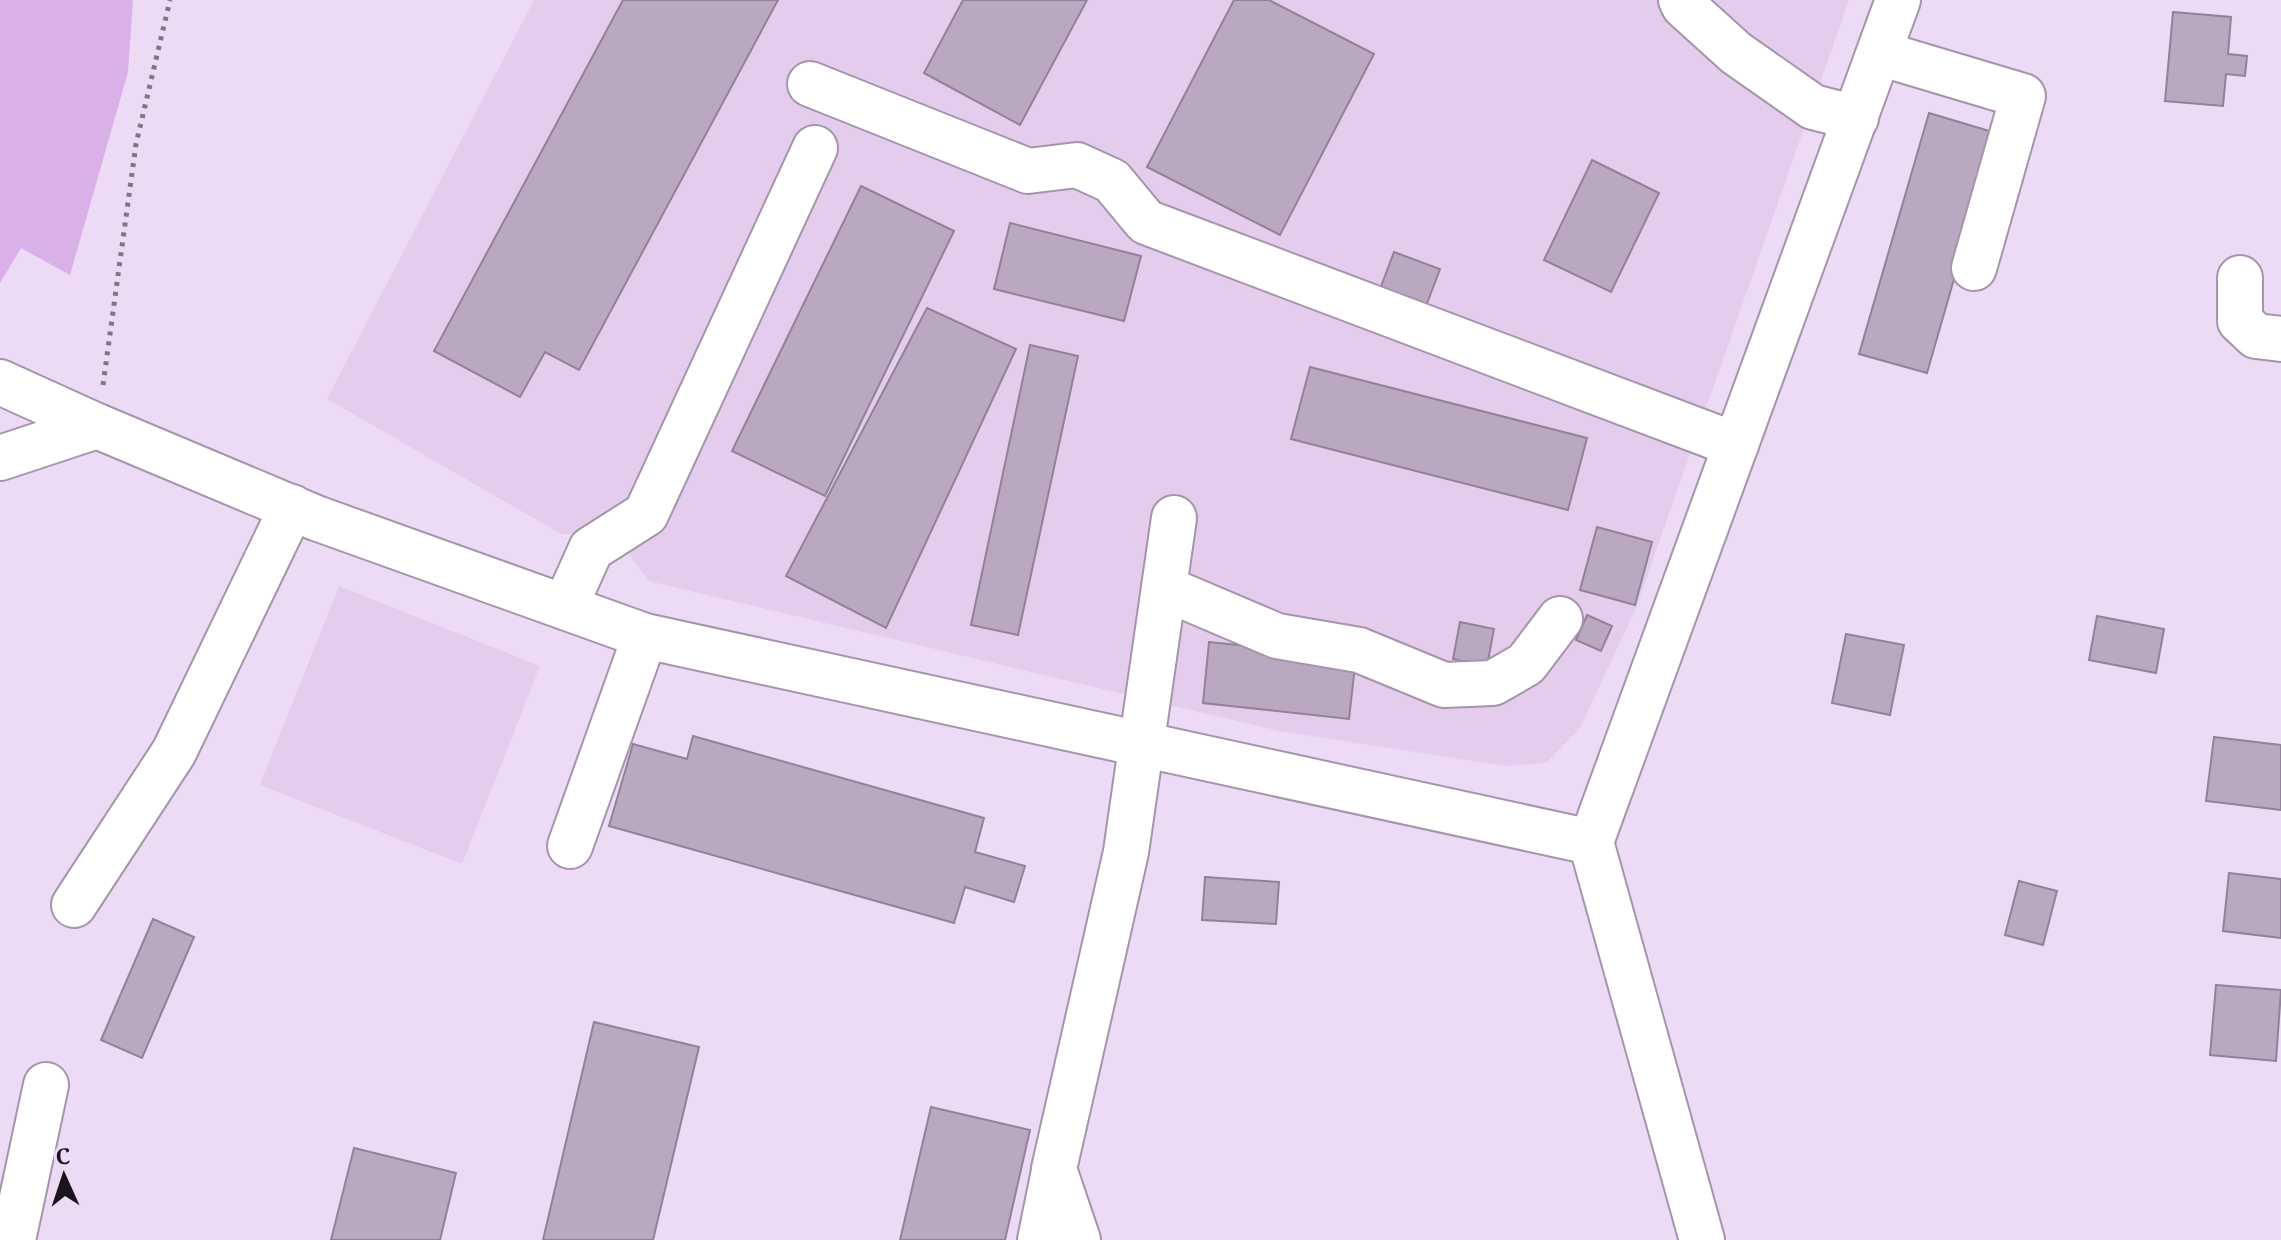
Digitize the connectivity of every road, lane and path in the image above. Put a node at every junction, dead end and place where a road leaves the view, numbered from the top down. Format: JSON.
{"nodes":[{"id":1,"x":170,"y":0,"type":"edge"},
{"id":2,"x":1681,"y":0,"type":"edge"},
{"id":3,"x":1898,"y":0,"type":"edge"},
{"id":4,"x":1879,"y":53,"type":"junction"},
{"id":5,"x":810,"y":84,"type":"dead end"},
{"id":6,"x":1856,"y":118,"type":"junction"},
{"id":7,"x":815,"y":148,"type":"dead end"},
{"id":8,"x":1974,"y":268,"type":"dead end"},
{"id":9,"x":2240,"y":278,"type":"dead end"},
{"id":10,"x":2281,"y":339,"type":"edge"},
{"id":11,"x":0,"y":382,"type":"edge"},
{"id":12,"x":97,"y":426,"type":"junction"},
{"id":13,"x":1736,"y":445,"type":"junction"},
{"id":14,"x":0,"y":458,"type":"edge"},
{"id":15,"x":292,"y":507,"type":"junction"},
{"id":16,"x":1174,"y":518,"type":"dead end"},
{"id":17,"x":1164,"y":588,"type":"junction"},
{"id":18,"x":565,"y":607,"type":"junction"},
{"id":19,"x":1560,"y":619,"type":"dead end"},
{"id":20,"x":645,"y":636,"type":"junction"},
{"id":21,"x":1140,"y":744,"type":"junction"},
{"id":22,"x":1591,"y":842,"type":"junction"},
{"id":23,"x":570,"y":846,"type":"dead end"},
{"id":24,"x":74,"y":905,"type":"dead end"},
{"id":25,"x":46,"y":1085,"type":"dead end"},
{"id":26,"x":1054,"y":1169,"type":"junction"},
{"id":27,"x":13,"y":1240,"type":"edge"},
{"id":28,"x":1040,"y":1240,"type":"edge"},
{"id":29,"x":1078,"y":1240,"type":"edge"},
{"id":30,"x":1702,"y":1240,"type":"edge"}],
"edges":[{"from":1,"to":12,"type":"path"},
{"from":2,"to":6,"type":"street"},
{"from":3,"to":4,"type":"street"},
{"from":4,"to":6,"type":"street"},
{"from":4,"to":8,"type":"street"},
{"from":5,"to":13,"type":"street"},
{"from":6,"to":13,"type":"street"},
{"from":7,"to":18,"type":"street"},
{"from":9,"to":10,"type":"street"},
{"from":11,"to":12,"type":"street"},
{"from":12,"to":14,"type":"street"},
{"from":12,"to":15,"type":"street"},
{"from":13,"to":22,"type":"street"},
{"from":15,"to":18,"type":"street"},
{"from":15,"to":24,"type":"street"},
{"from":16,"to":17,"type":"street"},
{"from":17,"to":19,"type":"street"},
{"from":17,"to":21,"type":"street"},
{"from":18,"to":20,"type":"street"},
{"from":20,"to":21,"type":"street"},
{"from":20,"to":23,"type":"street"},
{"from":21,"to":22,"type":"street"},
{"from":21,"to":26,"type":"street"},
{"from":22,"to":30,"type":"street"},
{"from":25,"to":27,"type":"street"},
{"from":26,"to":28,"type":"street"},
{"from":26,"to":29,"type":"street"}]}
